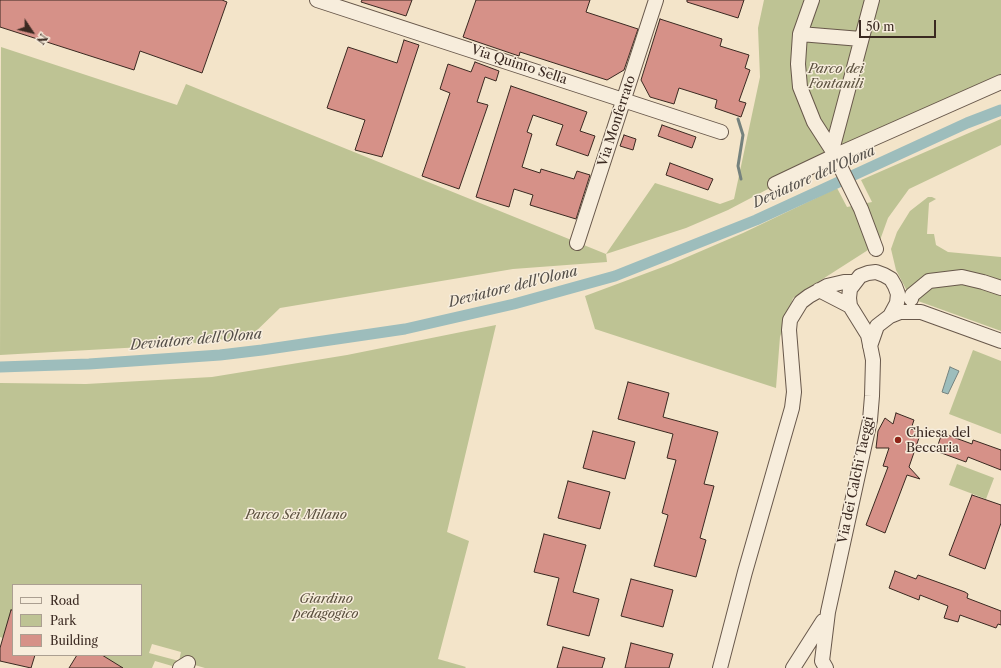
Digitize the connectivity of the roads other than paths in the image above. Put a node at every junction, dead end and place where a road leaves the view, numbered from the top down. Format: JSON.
{"nodes":[{"id":1,"x":317,"y":0,"type":"edge"},
{"id":2,"x":656,"y":0,"type":"edge"},
{"id":3,"x":812,"y":0,"type":"edge"},
{"id":4,"x":872,"y":0,"type":"edge"},
{"id":5,"x":800,"y":34,"type":"junction"},
{"id":6,"x":861,"y":39,"type":"junction"},
{"id":7,"x":1001,"y":82,"type":"edge"},
{"id":8,"x":624,"y":99,"type":"junction"},
{"id":9,"x":721,"y":132,"type":"dead end"},
{"id":10,"x":835,"y":157,"type":"junction"},
{"id":11,"x":776,"y":184,"type":"dead end"},
{"id":12,"x":577,"y":243,"type":"dead end"},
{"id":13,"x":876,"y":248,"type":"dead end"},
{"id":14,"x":854,"y":282,"type":"junction"},
{"id":15,"x":1001,"y":288,"type":"edge"},
{"id":16,"x":819,"y":290,"type":"junction"},
{"id":17,"x":898,"y":294,"type":"junction"},
{"id":18,"x":911,"y":299,"type":"dead end"},
{"id":19,"x":852,"y":309,"type":"junction"},
{"id":20,"x":921,"y":312,"type":"junction"},
{"id":21,"x":886,"y":318,"type":"junction"},
{"id":22,"x":1001,"y":341,"type":"edge"},
{"id":23,"x":870,"y":346,"type":"junction"},
{"id":24,"x":828,"y":612,"type":"junction"},
{"id":25,"x":180,"y":668,"type":"edge"},
{"id":26,"x":186,"y":668,"type":"edge"},
{"id":27,"x":720,"y":668,"type":"edge"},
{"id":28,"x":793,"y":668,"type":"edge"},
{"id":29,"x":826,"y":668,"type":"edge"}],
"edges":[{"from":1,"to":8,"type":"street","name":"Via Quinto Sella"},
{"from":2,"to":8,"type":"street","name":"Via Monferrato"},
{"from":3,"to":5,"type":"street"},
{"from":4,"to":6,"type":"street"},
{"from":5,"to":6,"type":"street"},
{"from":5,"to":10,"type":"street"},
{"from":6,"to":10,"type":"street"},
{"from":7,"to":10,"type":"street"},
{"from":8,"to":9,"type":"street","name":"Via Quinto Sella"},
{"from":8,"to":12,"type":"street","name":"Via Monferrato"},
{"from":10,"to":11,"type":"street"},
{"from":10,"to":13,"type":"street"},
{"from":14,"to":16,"type":"street"},
{"from":14,"to":17,"type":"street"},
{"from":14,"to":19,"type":"street"},
{"from":15,"to":18,"type":"street"},
{"from":16,"to":19,"type":"street"},
{"from":16,"to":27,"type":"street"},
{"from":17,"to":20,"type":"street"},
{"from":17,"to":21,"type":"street","name":"Via dei Calchi Taeggi"},
{"from":19,"to":21,"type":"street"},
{"from":19,"to":23,"type":"street","name":"Via dei Calchi Taeggi"},
{"from":20,"to":21,"type":"street"},
{"from":20,"to":22,"type":"street"},
{"from":21,"to":23,"type":"street","name":"Via dei Calchi Taeggi"},
{"from":23,"to":24,"type":"street","name":"Via dei Calchi Taeggi"},
{"from":24,"to":28,"type":"street","name":"Via dei Calchi Taeggi"},
{"from":24,"to":29,"type":"street","name":"Via dei Calchi Taeggi"},
{"from":25,"to":26,"type":"street"}]}
